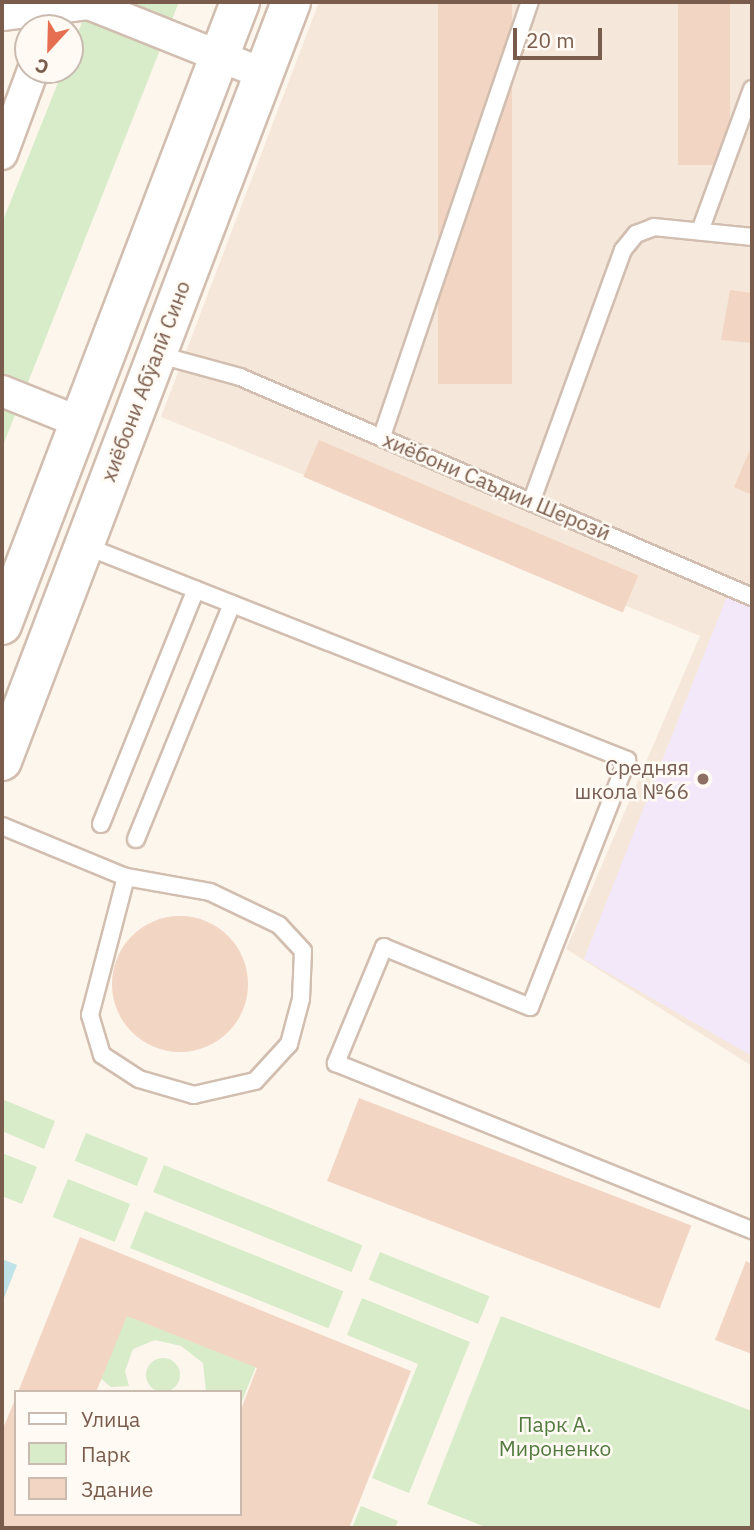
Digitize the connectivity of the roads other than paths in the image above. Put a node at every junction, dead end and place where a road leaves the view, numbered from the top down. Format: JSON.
{"nodes":[{"id":1,"x":240,"y":2,"type":"edge"},
{"id":2,"x":291,"y":2,"type":"edge"},
{"id":3,"x":530,"y":2,"type":"edge"},
{"id":4,"x":55,"y":13,"type":"edge"},
{"id":5,"x":2,"y":15,"type":"edge"},
{"id":6,"x":219,"y":57,"type":"junction"},
{"id":7,"x":264,"y":74,"type":"junction"},
{"id":8,"x":28,"y":84,"type":"edge"},
{"id":9,"x":752,"y":89,"type":"edge"},
{"id":10,"x":2,"y":153,"type":"edge"},
{"id":11,"x":700,"y":231,"type":"junction"},
{"id":12,"x":752,"y":237,"type":"edge"},
{"id":13,"x":154,"y":354,"type":"junction"},
{"id":14,"x":2,"y":391,"type":"edge"},
{"id":15,"x":79,"y":422,"type":"junction"},
{"id":16,"x":382,"y":436,"type":"junction"},
{"id":17,"x":532,"y":500,"type":"junction"},
{"id":18,"x":83,"y":545,"type":"junction"},
{"id":19,"x":196,"y":589,"type":"junction"},
{"id":20,"x":752,"y":597,"type":"edge"},
{"id":21,"x":232,"y":604,"type":"junction"},
{"id":22,"x":2,"y":625,"type":"edge"},
{"id":23,"x":2,"y":761,"type":"edge"},
{"id":24,"x":101,"y":824,"type":"dead end"},
{"id":25,"x":2,"y":826,"type":"edge"},
{"id":26,"x":136,"y":839,"type":"dead end"},
{"id":27,"x":126,"y":877,"type":"junction"},
{"id":28,"x":752,"y":1230,"type":"edge"}],
"edges":[{"from":1,"to":6,"type":"main road"},
{"from":2,"to":7,"type":"main road","name":"хиёбони Абӯалӣ Сино"},
{"from":3,"to":16,"type":"lane"},
{"from":4,"to":5,"type":"street"},
{"from":4,"to":6,"type":"street"},
{"from":6,"to":7,"type":"street"},
{"from":6,"to":15,"type":"main road"},
{"from":7,"to":13,"type":"main road","name":"хиёбони Абӯалӣ Сино"},
{"from":8,"to":10,"type":"street"},
{"from":9,"to":11,"type":"lane"},
{"from":11,"to":12,"type":"lane"},
{"from":11,"to":17,"type":"lane"},
{"from":13,"to":16,"type":"lane","name":"хиёбони Саъдии Шерозӣ"},
{"from":13,"to":18,"type":"main road","name":"хиёбони Абӯалӣ Сино"},
{"from":14,"to":15,"type":"street"},
{"from":15,"to":22,"type":"main road"},
{"from":16,"to":17,"type":"lane","name":"хиёбони Саъдии Шерозӣ"},
{"from":17,"to":20,"type":"lane","name":"хиёбони Саъдии Шерозӣ"},
{"from":18,"to":19,"type":"lane"},
{"from":18,"to":23,"type":"main road","name":"хиёбони Абӯалӣ Сино"},
{"from":19,"to":21,"type":"lane"},
{"from":19,"to":24,"type":"lane"},
{"from":21,"to":26,"type":"lane"},
{"from":21,"to":28,"type":"lane"},
{"from":25,"to":27,"type":"lane"},
{"from":27,"to":27,"type":"lane"}]}
